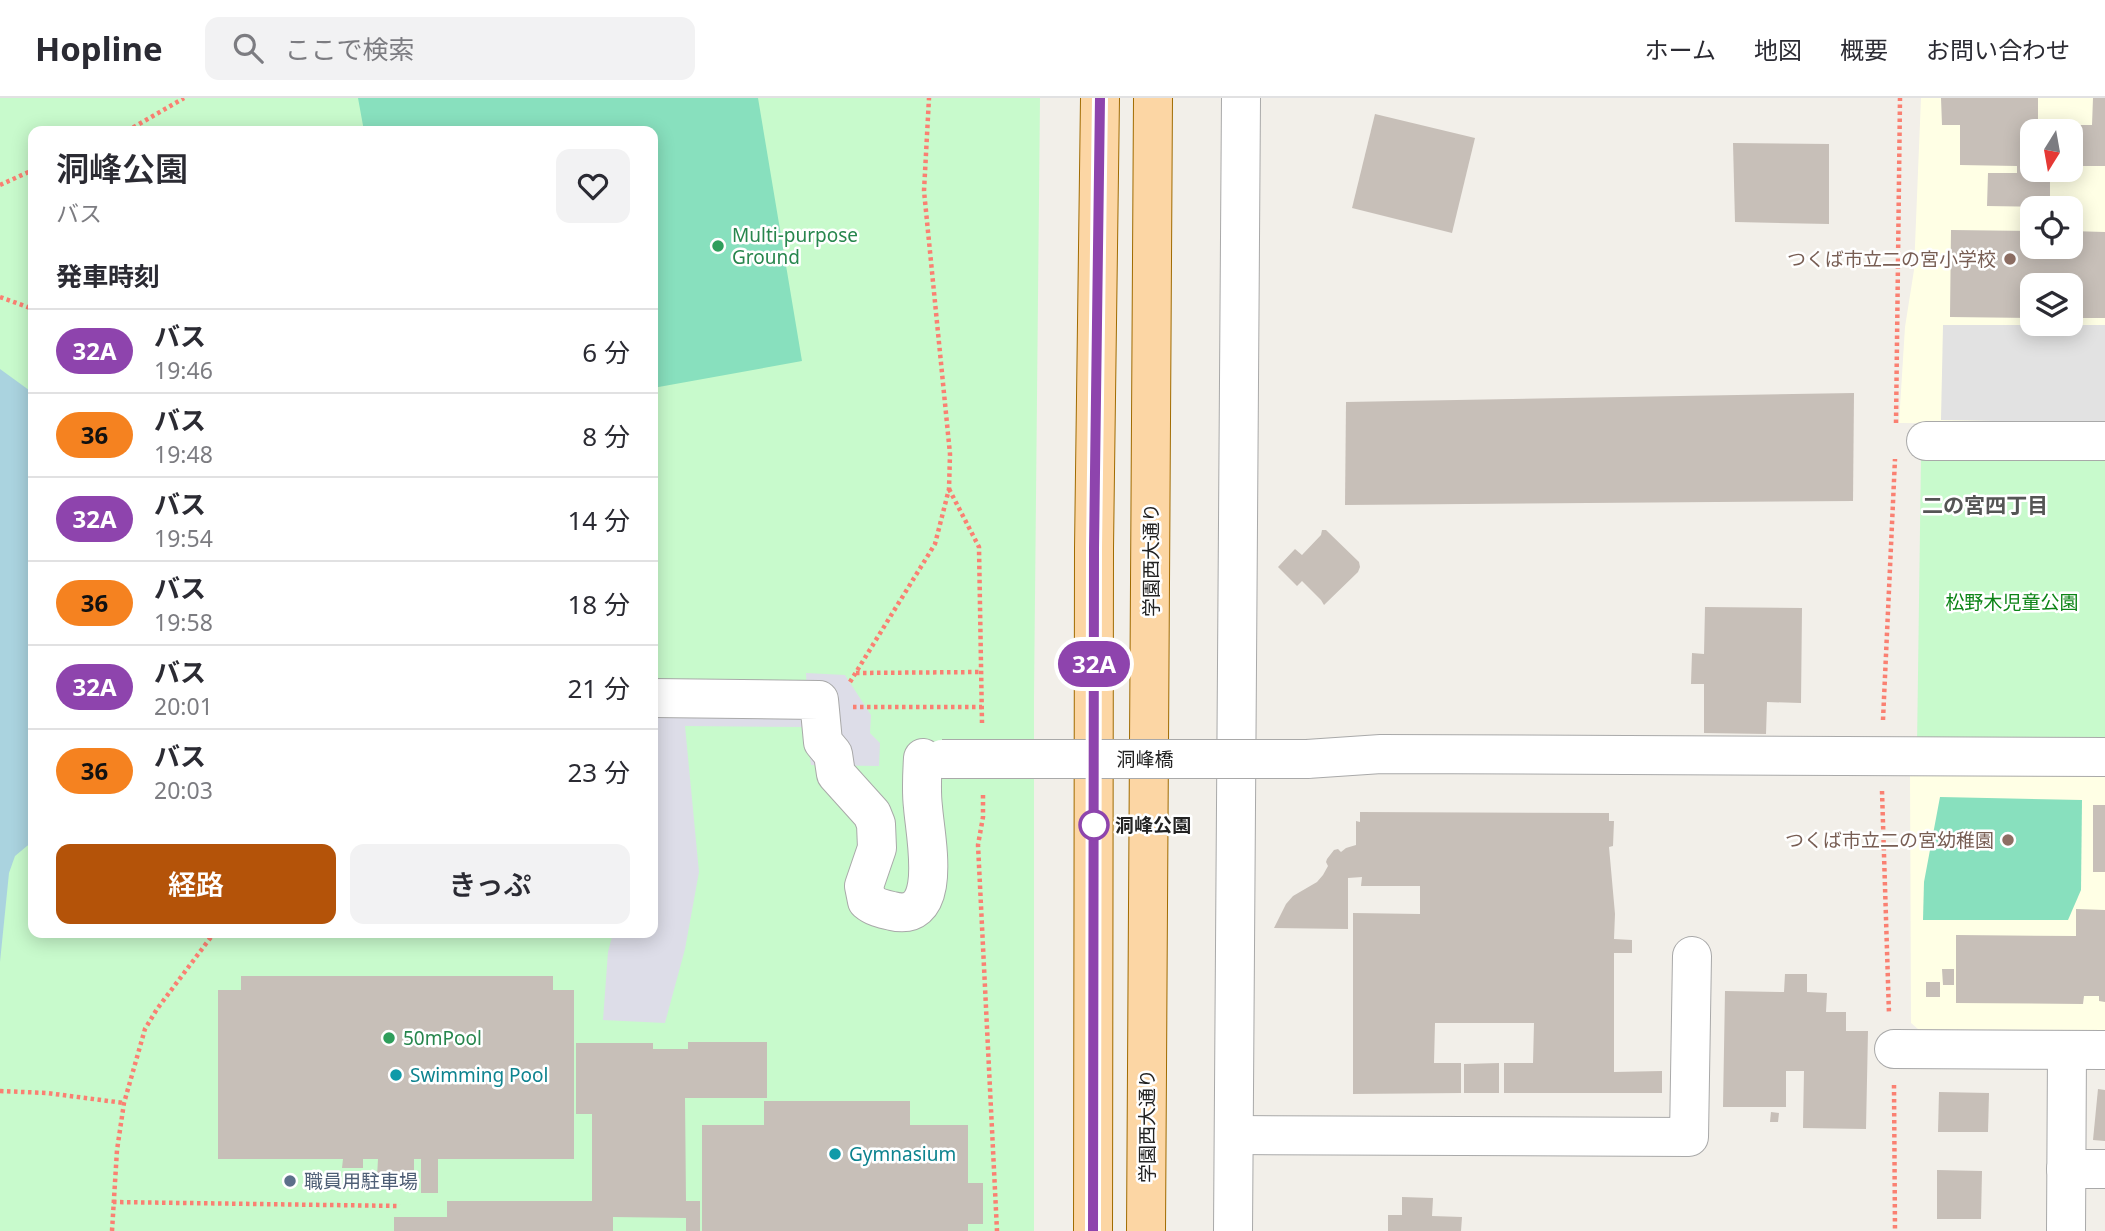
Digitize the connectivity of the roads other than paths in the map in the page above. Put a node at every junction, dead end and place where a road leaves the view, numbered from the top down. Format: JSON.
{"nodes":[{"id":1,"x":1100,"y":98,"type":"edge"},
{"id":2,"x":1153,"y":98,"type":"edge"},
{"id":3,"x":1241,"y":98,"type":"edge"},
{"id":4,"x":1906,"y":441,"type":"road end"},
{"id":5,"x":2105,"y":442,"type":"edge"},
{"id":6,"x":658,"y":698,"type":"edge"},
{"id":7,"x":2105,"y":757,"type":"edge"},
{"id":8,"x":1692,"y":956,"type":"dead end"},
{"id":9,"x":1894,"y":1049,"type":"road end"},
{"id":10,"x":2067,"y":1050,"type":"junction"},
{"id":11,"x":2105,"y":1050,"type":"edge"},
{"id":12,"x":1234,"y":1135,"type":"junction"},
{"id":13,"x":2066,"y":1169,"type":"junction"},
{"id":14,"x":2105,"y":1169,"type":"edge"},
{"id":15,"x":1093,"y":1231,"type":"edge"},
{"id":16,"x":1146,"y":1231,"type":"edge"},
{"id":17,"x":1233,"y":1231,"type":"edge"},
{"id":18,"x":2066,"y":1231,"type":"edge"}],
"edges":[{"from":1,"to":15,"type":"main road"},
{"from":2,"to":16,"type":"main road","name":"学園西大通り"},
{"from":3,"to":12,"type":"street"},
{"from":4,"to":5,"type":"street"},
{"from":6,"to":7,"type":"street","name":"洞峰橋","bridge":true},
{"from":8,"to":12,"type":"street"},
{"from":9,"to":10,"type":"street"},
{"from":10,"to":11,"type":"street"},
{"from":10,"to":13,"type":"street"},
{"from":12,"to":17,"type":"street"},
{"from":13,"to":14,"type":"street"},
{"from":13,"to":18,"type":"street"}]}
